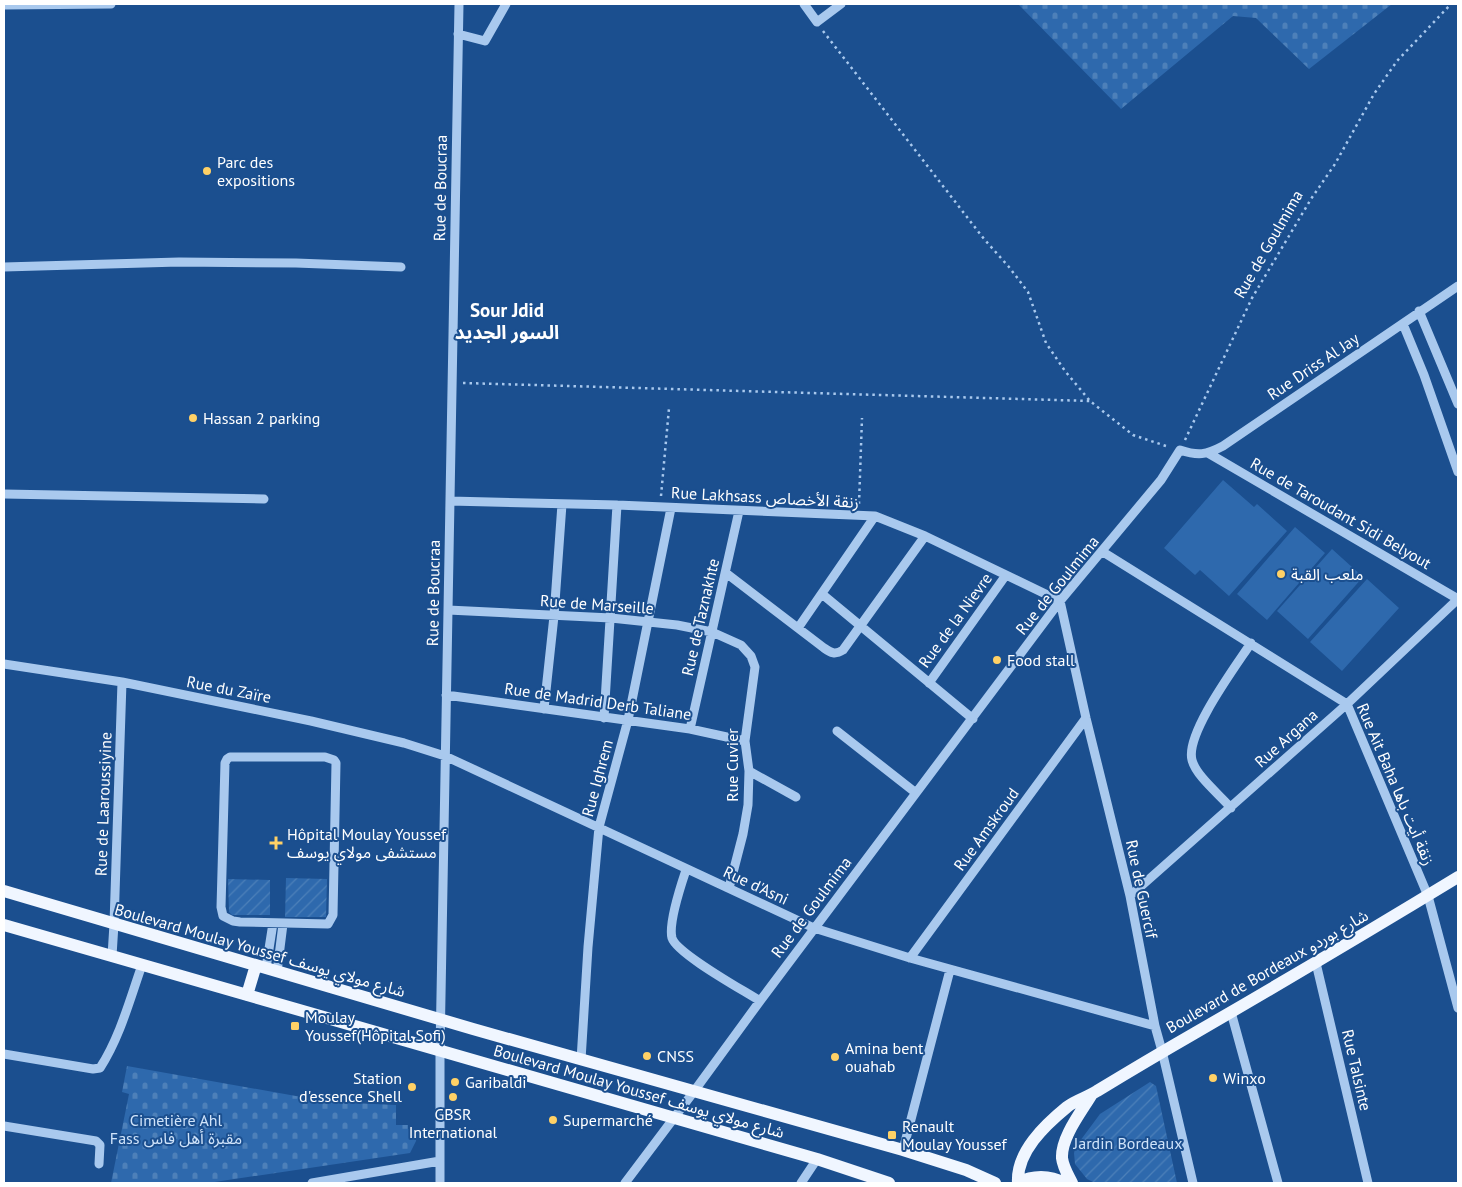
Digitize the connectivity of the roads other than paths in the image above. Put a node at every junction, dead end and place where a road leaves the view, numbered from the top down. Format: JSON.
{"nodes":[{"id":1,"x":111,"y":4,"type":"edge"},
{"id":2,"x":459,"y":4,"type":"edge"},
{"id":3,"x":506,"y":4,"type":"edge"},
{"id":4,"x":804,"y":4,"type":"edge"},
{"id":5,"x":841,"y":4,"type":"edge"},
{"id":6,"x":4,"y":6,"type":"edge"},
{"id":7,"x":458,"y":34,"type":"junction"},
{"id":8,"x":4,"y":267,"type":"edge"},
{"id":9,"x":401,"y":267,"type":"dead end"},
{"id":10,"x":1458,"y":286,"type":"edge"},
{"id":11,"x":1420,"y":311,"type":"junction"},
{"id":12,"x":1403,"y":324,"type":"junction"},
{"id":13,"x":1456,"y":393,"type":"edge"},
{"id":14,"x":1458,"y":404,"type":"edge"},
{"id":15,"x":1208,"y":453,"type":"junction"},
{"id":16,"x":1458,"y":472,"type":"edge"},
{"id":17,"x":4,"y":494,"type":"edge"},
{"id":18,"x":264,"y":499,"type":"dead end"},
{"id":19,"x":450,"y":501,"type":"junction"},
{"id":20,"x":562,"y":504,"type":"junction"},
{"id":21,"x":617,"y":505,"type":"junction"},
{"id":22,"x":671,"y":508,"type":"junction"},
{"id":23,"x":739,"y":512,"type":"junction"},
{"id":24,"x":875,"y":516,"type":"junction"},
{"id":25,"x":924,"y":536,"type":"junction"},
{"id":26,"x":1103,"y":552,"type":"junction"},
{"id":27,"x":726,"y":572,"type":"junction"},
{"id":28,"x":1006,"y":575,"type":"junction"},
{"id":29,"x":822,"y":594,"type":"junction"},
{"id":30,"x":1458,"y":599,"type":"edge"},
{"id":31,"x":1060,"y":601,"type":"junction"},
{"id":32,"x":448,"y":610,"type":"junction"},
{"id":33,"x":554,"y":616,"type":"junction"},
{"id":34,"x":611,"y":618,"type":"junction"},
{"id":35,"x":647,"y":621,"type":"junction"},
{"id":36,"x":860,"y":626,"type":"junction"},
{"id":37,"x":798,"y":628,"type":"junction"},
{"id":38,"x":712,"y":632,"type":"junction"},
{"id":39,"x":1251,"y":643,"type":"junction"},
{"id":40,"x":741,"y":645,"type":"joint"},
{"id":41,"x":4,"y":664,"type":"edge"},
{"id":42,"x":122,"y":682,"type":"junction"},
{"id":43,"x":928,"y":683,"type":"junction"},
{"id":44,"x":446,"y":695,"type":"junction"},
{"id":45,"x":1347,"y":704,"type":"junction"},
{"id":46,"x":544,"y":709,"type":"junction"},
{"id":47,"x":604,"y":718,"type":"junction"},
{"id":48,"x":1086,"y":718,"type":"junction"},
{"id":49,"x":628,"y":720,"type":"junction"},
{"id":50,"x":973,"y":720,"type":"junction"},
{"id":51,"x":690,"y":729,"type":"junction"},
{"id":52,"x":837,"y":731,"type":"dead end"},
{"id":53,"x":745,"y":741,"type":"junction"},
{"id":54,"x":445,"y":756,"type":"junction"},
{"id":55,"x":749,"y":771,"type":"junction"},
{"id":56,"x":916,"y":793,"type":"junction"},
{"id":57,"x":796,"y":797,"type":"dead end"},
{"id":58,"x":1231,"y":808,"type":"junction"},
{"id":59,"x":599,"y":827,"type":"junction"},
{"id":60,"x":686,"y":870,"type":"junction"},
{"id":61,"x":1458,"y":877,"type":"edge"},
{"id":62,"x":729,"y":888,"type":"junction"},
{"id":63,"x":4,"y":891,"type":"edge"},
{"id":64,"x":1130,"y":896,"type":"junction"},
{"id":65,"x":1428,"y":896,"type":"junction"},
{"id":66,"x":272,"y":923,"type":"junction"},
{"id":67,"x":114,"y":924,"type":"junction"},
{"id":68,"x":283,"y":924,"type":"junction"},
{"id":69,"x":4,"y":925,"type":"edge"},
{"id":70,"x":814,"y":928,"type":"junction"},
{"id":71,"x":112,"y":956,"type":"junction"},
{"id":72,"x":910,"y":958,"type":"junction"},
{"id":73,"x":1316,"y":963,"type":"junction"},
{"id":74,"x":142,"y":965,"type":"junction"},
{"id":75,"x":266,"y":968,"type":"junction"},
{"id":76,"x":950,"y":970,"type":"junction"},
{"id":77,"x":247,"y":995,"type":"junction"},
{"id":78,"x":760,"y":1001,"type":"junction"},
{"id":79,"x":1458,"y":1008,"type":"edge"},
{"id":80,"x":1231,"y":1012,"type":"junction"},
{"id":81,"x":440,"y":1020,"type":"junction"},
{"id":82,"x":1154,"y":1026,"type":"junction"},
{"id":83,"x":440,"y":1051,"type":"junction"},
{"id":84,"x":1162,"y":1051,"type":"junction"},
{"id":85,"x":4,"y":1054,"type":"edge"},
{"id":86,"x":581,"y":1060,"type":"junction"},
{"id":87,"x":695,"y":1090,"type":"junction"},
{"id":88,"x":1092,"y":1094,"type":"junction"},
{"id":89,"x":674,"y":1119,"type":"junction"},
{"id":90,"x":4,"y":1126,"type":"edge"},
{"id":91,"x":903,"y":1150,"type":"junction"},
{"id":92,"x":817,"y":1159,"type":"junction"},
{"id":93,"x":440,"y":1161,"type":"junction"},
{"id":94,"x":99,"y":1164,"type":"dead end"},
{"id":95,"x":312,"y":1183,"type":"edge"},
{"id":96,"x":440,"y":1183,"type":"edge"},
{"id":97,"x":625,"y":1183,"type":"edge"},
{"id":98,"x":801,"y":1183,"type":"edge"},
{"id":99,"x":889,"y":1183,"type":"edge"},
{"id":100,"x":995,"y":1183,"type":"edge"},
{"id":101,"x":1018,"y":1183,"type":"edge"},
{"id":102,"x":1064,"y":1183,"type":"edge"},
{"id":103,"x":1072,"y":1183,"type":"edge"},
{"id":104,"x":1193,"y":1183,"type":"edge"},
{"id":105,"x":1278,"y":1183,"type":"edge"},
{"id":106,"x":1368,"y":1183,"type":"edge"}],
"edges":[{"from":1,"to":6,"type":"street"},
{"from":2,"to":7,"type":"street","name":"Rue de Boucraa"},
{"from":3,"to":7,"type":"street"},
{"from":4,"to":5,"type":"street"},
{"from":7,"to":19,"type":"street","name":"Rue de Boucraa"},
{"from":8,"to":9,"type":"street"},
{"from":10,"to":11,"type":"street","name":"Rue Driss Al Jay"},
{"from":11,"to":12,"type":"street","name":"Rue Driss Al Jay"},
{"from":11,"to":13,"type":"street"},
{"from":12,"to":15,"type":"street","name":"Rue Driss Al Jay"},
{"from":12,"to":16,"type":"street"},
{"from":13,"to":14,"type":"street"},
{"from":15,"to":26,"type":"street","name":"Rue de Goulmima"},
{"from":15,"to":30,"type":"street","name":"Rue de Taroudant Sidi Belyout"},
{"from":17,"to":18,"type":"street"},
{"from":19,"to":20,"type":"street","name":"Rue Lakhsass زنقة الأخصاص"},
{"from":19,"to":32,"type":"street","name":"Rue de Boucraa"},
{"from":20,"to":21,"type":"street","name":"Rue Lakhsass زنقة الأخصاص"},
{"from":20,"to":33,"type":"street"},
{"from":21,"to":22,"type":"street","name":"Rue Lakhsass زنقة الأخصاص"},
{"from":21,"to":34,"type":"street"},
{"from":22,"to":23,"type":"street","name":"Rue Lakhsass زنقة الأخصاص"},
{"from":22,"to":35,"type":"street","name":"Rue Ighrem"},
{"from":23,"to":24,"type":"street","name":"Rue Lakhsass زنقة الأخصاص"},
{"from":23,"to":27,"type":"street","name":"Rue de Taznakhte"},
{"from":24,"to":25,"type":"street","name":"Rue Lakhsass زنقة الأخصاص"},
{"from":24,"to":29,"type":"street"},
{"from":25,"to":28,"type":"street","name":"Rue Lakhsass زنقة الأخصاص"},
{"from":25,"to":36,"type":"street"},
{"from":26,"to":31,"type":"street","name":"Rue de Goulmima"},
{"from":26,"to":39,"type":"street","name":"Rue Ait Baha زنقة أيت باها"},
{"from":27,"to":37,"type":"street"},
{"from":27,"to":38,"type":"street","name":"Rue de Taznakhte"},
{"from":28,"to":31,"type":"street","name":"Rue Lakhsass زنقة الأخصاص"},
{"from":28,"to":43,"type":"street","name":"Rue de la Nievre"},
{"from":29,"to":36,"type":"street"},
{"from":29,"to":37,"type":"street"},
{"from":30,"to":45,"type":"street","name":"Rue Argana"},
{"from":31,"to":48,"type":"street","name":"Rue de Guercif"},
{"from":31,"to":50,"type":"street","name":"Rue de Goulmima"},
{"from":32,"to":33,"type":"street","name":"Rue de Marseille"},
{"from":32,"to":44,"type":"street","name":"Rue de Boucraa"},
{"from":33,"to":34,"type":"street","name":"Rue de Marseille"},
{"from":33,"to":46,"type":"street"},
{"from":34,"to":35,"type":"street","name":"Rue de Marseille"},
{"from":34,"to":47,"type":"street"},
{"from":35,"to":38,"type":"street","name":"Rue de Marseille"},
{"from":35,"to":49,"type":"street","name":"Rue Ighrem"},
{"from":36,"to":37,"type":"street"},
{"from":36,"to":43,"type":"street"},
{"from":38,"to":40,"type":"street","name":"Rue de Marseille"},
{"from":38,"to":51,"type":"street","name":"Rue de Taznakhte"},
{"from":39,"to":45,"type":"street","name":"Rue Ait Baha زنقة أيت باها"},
{"from":39,"to":58,"type":"street"},
{"from":40,"to":53,"type":"street","name":"Rue Cuvier"},
{"from":41,"to":42,"type":"street","name":"Rue du Zaïre"},
{"from":42,"to":54,"type":"street","name":"Rue du Zaïre"},
{"from":42,"to":67,"type":"street","name":"Rue de Laaroussiyine"},
{"from":43,"to":50,"type":"street"},
{"from":44,"to":46,"type":"street","name":"Rue de Madrid Derb Taliane"},
{"from":44,"to":54,"type":"street","name":"Rue de Boucraa"},
{"from":45,"to":58,"type":"street","name":"Rue Argana"},
{"from":45,"to":65,"type":"street","name":"Rue Ait Baha زنقة أيت باها"},
{"from":46,"to":47,"type":"street","name":"Rue de Madrid Derb Taliane"},
{"from":47,"to":49,"type":"street","name":"Rue de Madrid Derb Taliane"},
{"from":48,"to":64,"type":"street","name":"Rue de Guercif"},
{"from":48,"to":72,"type":"street","name":"Rue Amskroud"},
{"from":49,"to":51,"type":"street","name":"Rue de Madrid Derb Taliane"},
{"from":49,"to":59,"type":"street","name":"Rue Ighrem"},
{"from":50,"to":56,"type":"street","name":"Rue de Goulmima"},
{"from":51,"to":53,"type":"street","name":"Rue de Madrid Derb Taliane"},
{"from":52,"to":56,"type":"street"},
{"from":53,"to":55,"type":"street","name":"Rue Cuvier"},
{"from":54,"to":59,"type":"street","name":"Rue d'Asni"},
{"from":54,"to":81,"type":"street","name":"Rue de Boucraa"},
{"from":55,"to":57,"type":"street"},
{"from":55,"to":62,"type":"street","name":"Rue Cuvier"},
{"from":56,"to":70,"type":"street","name":"Rue de Goulmima"},
{"from":58,"to":64,"type":"street","name":"Rue Argana"},
{"from":59,"to":60,"type":"street","name":"Rue d'Asni"},
{"from":59,"to":86,"type":"street","name":"Rue Ighrem"},
{"from":60,"to":62,"type":"street","name":"Rue d'Asni"},
{"from":60,"to":78,"type":"street"},
{"from":61,"to":65,"type":"main road","name":"Boulevard de Bordeaux شارع بوردو"},
{"from":62,"to":70,"type":"street","name":"Rue d'Asni"},
{"from":63,"to":67,"type":"main road","name":"Boulevard Moulay Youssef شارع مولاي يوسف"},
{"from":64,"to":82,"type":"street","name":"Rue de Guercif"},
{"from":65,"to":73,"type":"main road","name":"Boulevard de Bordeaux شارع بوردو"},
{"from":65,"to":79,"type":"street","name":"Rue Ait Baha زنقة أيت باها"},
{"from":66,"to":68,"type":"street"},
{"from":66,"to":68,"type":"street"},
{"from":66,"to":75,"type":"street"},
{"from":67,"to":71,"type":"street","name":"Rue de Laaroussiyine"},
{"from":67,"to":75,"type":"main road","name":"Boulevard Moulay Youssef شارع مولاي يوسف"},
{"from":68,"to":75,"type":"street"},
{"from":69,"to":71,"type":"main road","name":"Boulevard Moulay Youssef شارع مولاي يوسف"},
{"from":70,"to":72,"type":"street","name":"Rue d'Asni"},
{"from":70,"to":78,"type":"street","name":"Rue de Goulmima"},
{"from":71,"to":74,"type":"main road","name":"Boulevard Moulay Youssef شارع مولاي يوسف"},
{"from":72,"to":76,"type":"street","name":"Rue d'Asni"},
{"from":73,"to":80,"type":"main road","name":"Boulevard de Bordeaux شارع بوردو"},
{"from":73,"to":106,"type":"street","name":"Rue Talsinte"},
{"from":74,"to":77,"type":"main road","name":"Boulevard Moulay Youssef شارع مولاي يوسف"},
{"from":74,"to":85,"type":"street"},
{"from":75,"to":77,"type":"main road"},
{"from":75,"to":81,"type":"main road","name":"Boulevard Moulay Youssef شارع مولاي يوسف"},
{"from":76,"to":82,"type":"street","name":"Rue d'Asni"},
{"from":76,"to":91,"type":"street"},
{"from":77,"to":83,"type":"main road","name":"Boulevard Moulay Youssef شارع مولاي يوسف"},
{"from":78,"to":87,"type":"street","name":"Rue de Goulmima"},
{"from":80,"to":84,"type":"main road","name":"Boulevard de Bordeaux شارع بوردو"},
{"from":80,"to":105,"type":"street"},
{"from":81,"to":83,"type":"street","name":"Rue de Boucraa"},
{"from":81,"to":86,"type":"main road","name":"Boulevard Moulay Youssef شارع مولاي يوسف"},
{"from":82,"to":84,"type":"street","name":"Rue de Guercif"},
{"from":83,"to":89,"type":"main road","name":"Boulevard Moulay Youssef شارع مولاي يوسف"},
{"from":83,"to":93,"type":"street","name":"Rue de Boucraa"},
{"from":84,"to":88,"type":"main road","name":"Boulevard de Bordeaux شارع بوردو"},
{"from":84,"to":104,"type":"street","name":"Rue de Guercif"},
{"from":86,"to":87,"type":"main road","name":"Boulevard Moulay Youssef شارع مولاي يوسف"},
{"from":87,"to":89,"type":"street","name":"Rue de Goulmima"},
{"from":87,"to":91,"type":"main road","name":"Boulevard Moulay Youssef شارع مولاي يوسف"},
{"from":88,"to":101,"type":"main road","name":"Boulevard de Bordeaux شارع بوردو"},
{"from":88,"to":103,"type":"main road","name":"Boulevard de Bordeaux شارع بوردو"},
{"from":89,"to":92,"type":"main road","name":"Boulevard Moulay Youssef شارع مولاي يوسف"},
{"from":89,"to":97,"type":"street","name":"Rue de Goulmima"},
{"from":90,"to":94,"type":"street"},
{"from":91,"to":100,"type":"main road","name":"Boulevard Moulay Youssef شارع مولاي يوسف"},
{"from":92,"to":98,"type":"street"},
{"from":92,"to":99,"type":"main road","name":"Boulevard Moulay Youssef شارع مولاي يوسف"},
{"from":93,"to":95,"type":"street"},
{"from":93,"to":96,"type":"street","name":"Rue de Boucraa"},
{"from":101,"to":102,"type":"main road"}]}
